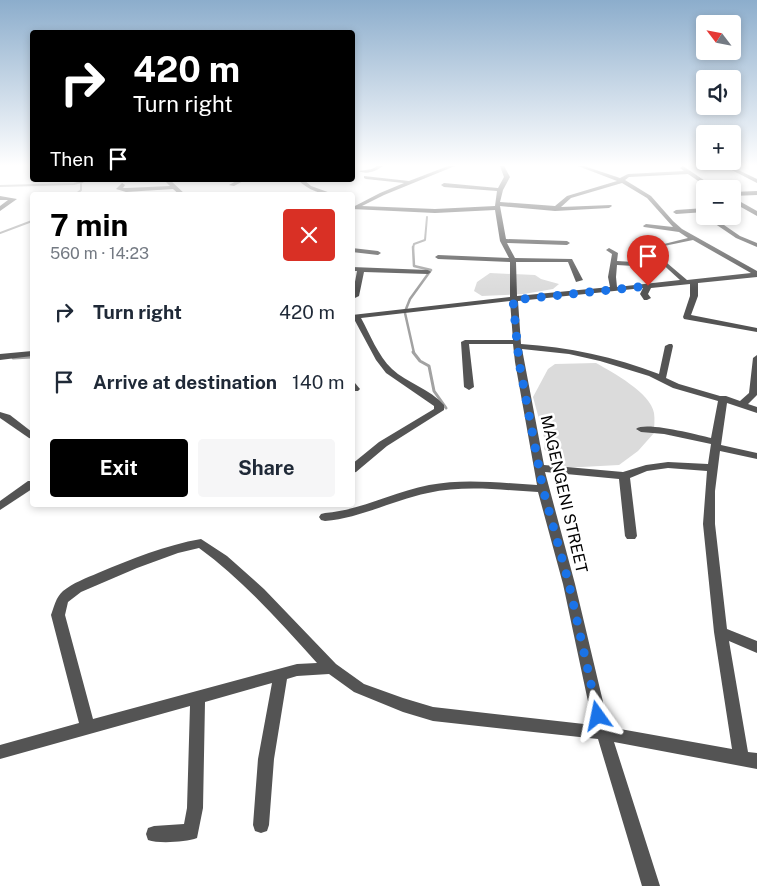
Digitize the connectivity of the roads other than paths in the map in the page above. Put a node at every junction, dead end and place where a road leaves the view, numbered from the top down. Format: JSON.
{"nodes":[{"id":1,"x":483,"y":207,"type":"edge"},
{"id":2,"x":498,"y":207,"type":"edge"},
{"id":3,"x":524,"y":207,"type":"edge"},
{"id":4,"x":598,"y":207,"type":"edge"},
{"id":5,"x":657,"y":207,"type":"edge"},
{"id":6,"x":355,"y":209,"type":"edge"},
{"id":7,"x":555,"y":209,"type":"joint"},
{"id":8,"x":696,"y":210,"type":"edge"},
{"id":9,"x":676,"y":212,"type":"dead end"},
{"id":10,"x":720,"y":225,"type":"edge"},
{"id":11,"x":646,"y":226,"type":"dead end"},
{"id":12,"x":680,"y":230,"type":"junction"},
{"id":13,"x":695,"y":238,"type":"junction"},
{"id":14,"x":503,"y":241,"type":"junction"},
{"id":15,"x":567,"y":243,"type":"dead end"},
{"id":16,"x":666,"y":245,"type":"dead end"},
{"id":17,"x":757,"y":245,"type":"edge"},
{"id":18,"x":355,"y":250,"type":"edge"},
{"id":19,"x":608,"y":250,"type":"dead end"},
{"id":20,"x":378,"y":253,"type":"dead end"},
{"id":21,"x":438,"y":257,"type":"dead end"},
{"id":22,"x":660,"y":259,"type":"dead end"},
{"id":23,"x":513,"y":260,"type":"junction"},
{"id":24,"x":614,"y":263,"type":"junction"},
{"id":25,"x":624,"y":263,"type":"junction"},
{"id":26,"x":634,"y":264,"type":"dead end"},
{"id":27,"x":355,"y":269,"type":"edge"},
{"id":28,"x":361,"y":270,"type":"junction"},
{"id":29,"x":428,"y":272,"type":"dead end"},
{"id":30,"x":630,"y":273,"type":"dead end"},
{"id":31,"x":755,"y":275,"type":"edge"},
{"id":32,"x":579,"y":280,"type":"dead end"},
{"id":33,"x":691,"y":282,"type":"junction"},
{"id":34,"x":757,"y":284,"type":"edge"},
{"id":35,"x":648,"y":286,"type":"junction"},
{"id":36,"x":614,"y":289,"type":"junction"},
{"id":37,"x":355,"y":296,"type":"dead end"},
{"id":38,"x":647,"y":298,"type":"dead end"},
{"id":39,"x":513,"y":300,"type":"junction"},
{"id":40,"x":355,"y":317,"type":"edge"},
{"id":41,"x":355,"y":319,"type":"edge"},
{"id":42,"x":757,"y":330,"type":"edge"},
{"id":43,"x":517,"y":344,"type":"junction"},
{"id":44,"x":669,"y":346,"type":"dead end"},
{"id":45,"x":30,"y":354,"type":"edge"},
{"id":46,"x":0,"y":356,"type":"edge"},
{"id":47,"x":757,"y":358,"type":"edge"},
{"id":48,"x":662,"y":378,"type":"junction"},
{"id":49,"x":469,"y":387,"type":"dead end"},
{"id":50,"x":723,"y":398,"type":"junction"},
{"id":51,"x":743,"y":404,"type":"junction"},
{"id":52,"x":757,"y":410,"type":"edge"},
{"id":53,"x":0,"y":415,"type":"edge"},
{"id":54,"x":641,"y":429,"type":"dead end"},
{"id":55,"x":30,"y":434,"type":"edge"},
{"id":56,"x":717,"y":445,"type":"junction"},
{"id":57,"x":757,"y":456,"type":"edge"},
{"id":58,"x":355,"y":467,"type":"edge"},
{"id":59,"x":540,"y":468,"type":"junction"},
{"id":60,"x":713,"y":468,"type":"junction"},
{"id":61,"x":624,"y":476,"type":"junction"},
{"id":62,"x":30,"y":485,"type":"edge"},
{"id":63,"x":543,"y":489,"type":"junction"},
{"id":64,"x":0,"y":506,"type":"edge"},
{"id":65,"x":325,"y":517,"type":"dead end"},
{"id":66,"x":631,"y":536,"type":"dead end"},
{"id":67,"x":721,"y":632,"type":"junction"},
{"id":68,"x":757,"y":647,"type":"edge"},
{"id":69,"x":331,"y":668,"type":"junction"},
{"id":70,"x":281,"y":675,"type":"junction"},
{"id":71,"x":198,"y":698,"type":"junction"},
{"id":72,"x":88,"y":727,"type":"junction"},
{"id":73,"x":604,"y":733,"type":"junction"},
{"id":74,"x":0,"y":752,"type":"edge"},
{"id":75,"x":741,"y":756,"type":"junction"},
{"id":76,"x":757,"y":761,"type":"edge"},
{"id":77,"x":261,"y":825,"type":"dead end"},
{"id":78,"x":154,"y":834,"type":"dead end"},
{"id":79,"x":651,"y":886,"type":"edge"}],
"edges":[{"from":1,"to":6,"type":"street"},
{"from":2,"to":14,"type":"street","name":"MAGENGENI STREET"},
{"from":3,"to":7,"type":"street"},
{"from":4,"to":7,"type":"street"},
{"from":5,"to":12,"type":"street"},
{"from":8,"to":9,"type":"street"},
{"from":10,"to":17,"type":"street"},
{"from":11,"to":12,"type":"street"},
{"from":12,"to":13,"type":"street"},
{"from":13,"to":16,"type":"street"},
{"from":13,"to":31,"type":"street"},
{"from":14,"to":15,"type":"street"},
{"from":14,"to":23,"type":"street","name":"MAGENGENI STREET"},
{"from":18,"to":20,"type":"street"},
{"from":19,"to":24,"type":"street"},
{"from":21,"to":23,"type":"street"},
{"from":22,"to":33,"type":"street"},
{"from":23,"to":32,"type":"street"},
{"from":23,"to":39,"type":"street","name":"MAGENGENI STREET"},
{"from":24,"to":25,"type":"street"},
{"from":24,"to":36,"type":"street"},
{"from":25,"to":26,"type":"street"},
{"from":25,"to":30,"type":"street"},
{"from":27,"to":28,"type":"street"},
{"from":28,"to":29,"type":"street"},
{"from":28,"to":37,"type":"street"},
{"from":31,"to":33,"type":"street"},
{"from":31,"to":34,"type":"street"},
{"from":33,"to":35,"type":"street"},
{"from":33,"to":42,"type":"street"},
{"from":35,"to":36,"type":"street"},
{"from":35,"to":38,"type":"street"},
{"from":36,"to":39,"type":"street"},
{"from":39,"to":40,"type":"street"},
{"from":39,"to":43,"type":"street","name":"MAGENGENI STREET"},
{"from":41,"to":58,"type":"street"},
{"from":43,"to":48,"type":"street"},
{"from":43,"to":49,"type":"street"},
{"from":43,"to":59,"type":"street","name":"MAGENGENI STREET"},
{"from":44,"to":48,"type":"street"},
{"from":45,"to":46,"type":"street"},
{"from":47,"to":51,"type":"street"},
{"from":48,"to":50,"type":"street"},
{"from":50,"to":51,"type":"street"},
{"from":50,"to":56,"type":"street"},
{"from":51,"to":52,"type":"street"},
{"from":53,"to":55,"type":"street"},
{"from":54,"to":56,"type":"street"},
{"from":56,"to":57,"type":"street"},
{"from":56,"to":60,"type":"street"},
{"from":59,"to":61,"type":"street"},
{"from":59,"to":63,"type":"street","name":"MAGENGENI STREET"},
{"from":60,"to":61,"type":"street"},
{"from":60,"to":67,"type":"street"},
{"from":61,"to":66,"type":"street"},
{"from":62,"to":64,"type":"street"},
{"from":63,"to":65,"type":"street"},
{"from":63,"to":73,"type":"street","name":"MAGENGENI STREET"},
{"from":67,"to":68,"type":"street"},
{"from":67,"to":75,"type":"street"},
{"from":69,"to":70,"type":"street"},
{"from":69,"to":72,"type":"street"},
{"from":69,"to":73,"type":"street"},
{"from":70,"to":71,"type":"street"},
{"from":70,"to":77,"type":"street"},
{"from":71,"to":72,"type":"street"},
{"from":71,"to":78,"type":"street"},
{"from":72,"to":74,"type":"street"},
{"from":73,"to":75,"type":"street"},
{"from":73,"to":79,"type":"street","name":"MAGENGENI STREET"},
{"from":75,"to":76,"type":"street"}]}
